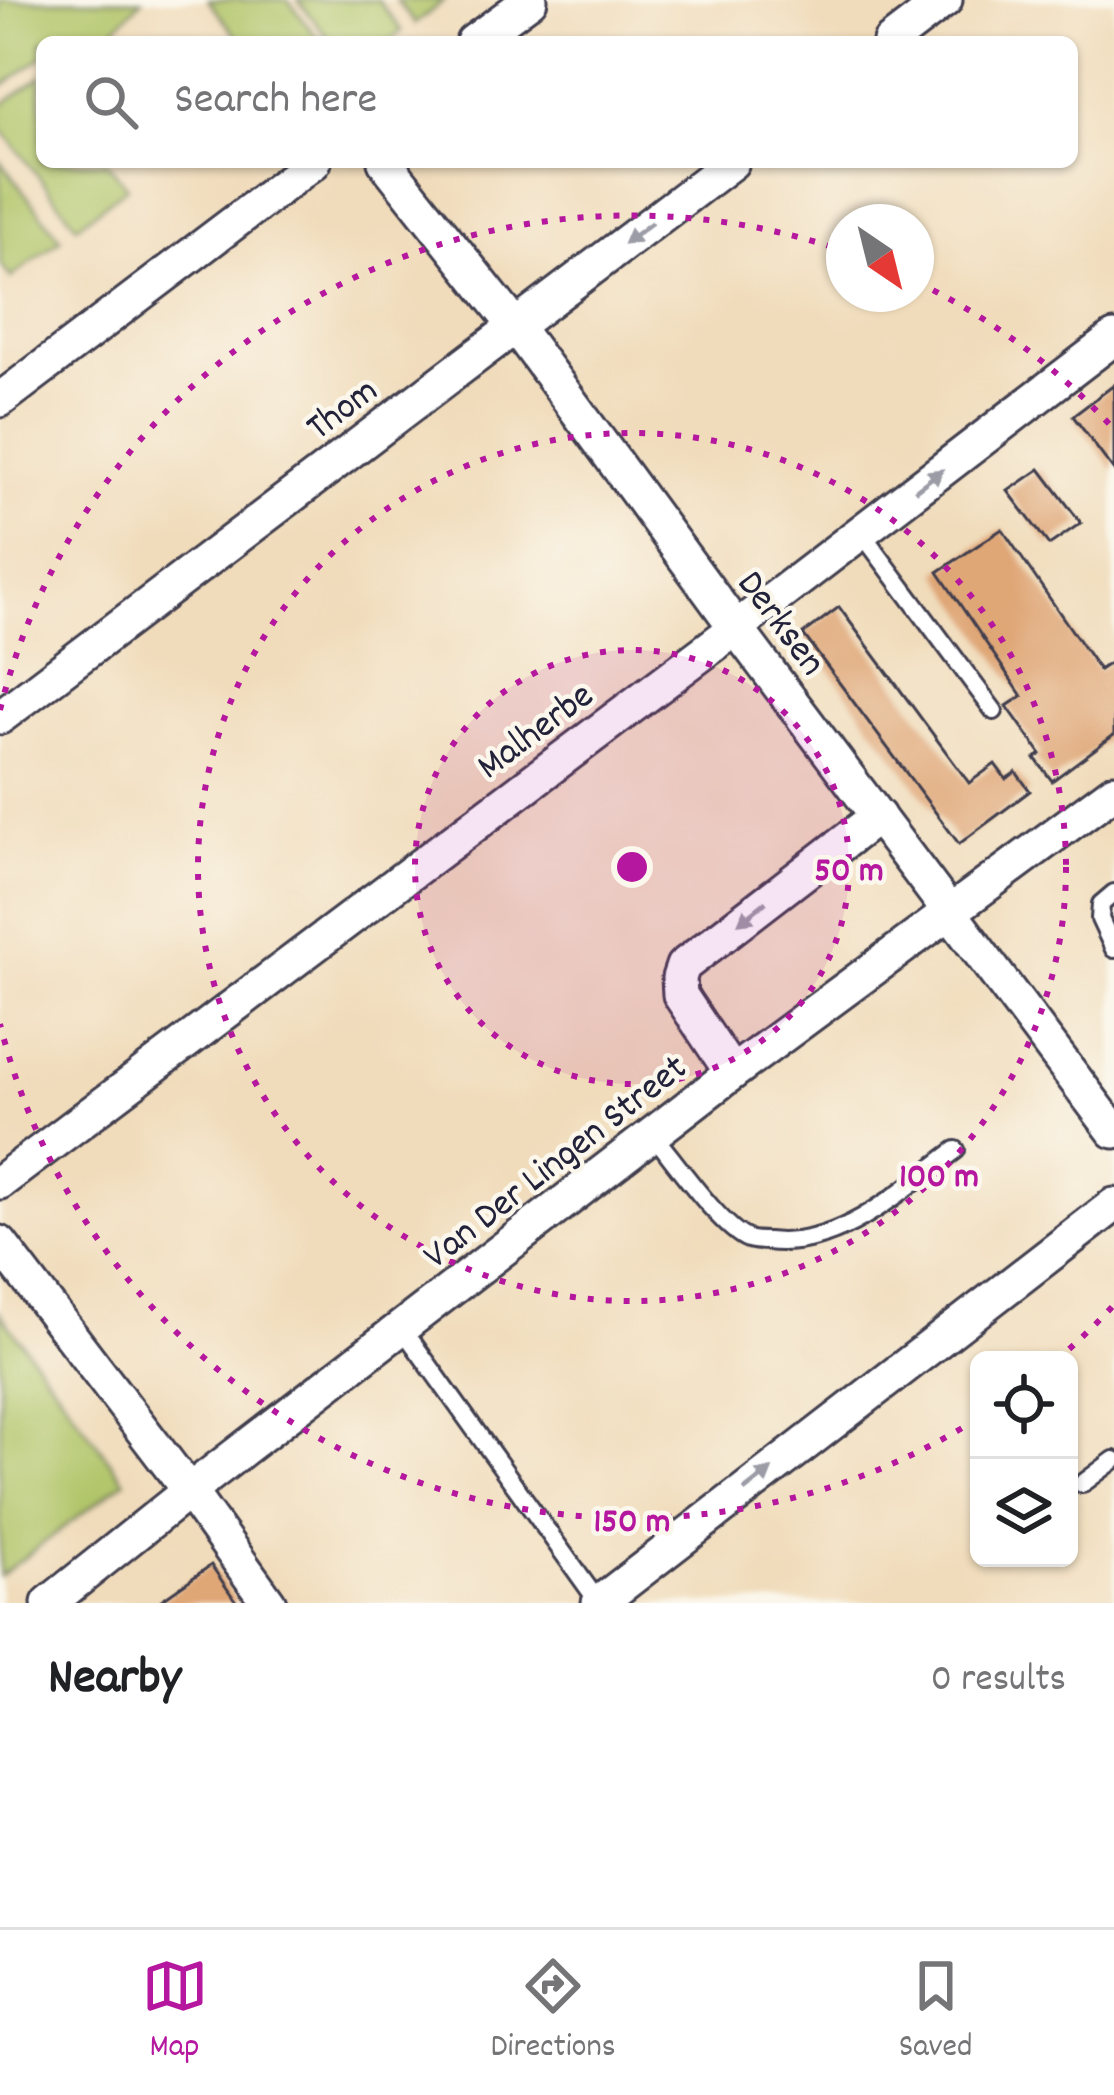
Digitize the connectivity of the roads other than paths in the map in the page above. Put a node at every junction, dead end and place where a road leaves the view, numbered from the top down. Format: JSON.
{"nodes":[{"id":1,"x":530,"y":0,"type":"edge"},
{"id":2,"x":942,"y":1,"type":"edge"},
{"id":3,"x":481,"y":36,"type":"edge"},
{"id":4,"x":898,"y":36,"type":"edge"},
{"id":5,"x":306,"y":168,"type":"edge"},
{"id":6,"x":390,"y":168,"type":"edge"},
{"id":7,"x":724,"y":168,"type":"edge"},
{"id":8,"x":515,"y":326,"type":"junction"},
{"id":9,"x":1114,"y":338,"type":"edge"},
{"id":10,"x":0,"y":400,"type":"edge"},
{"id":11,"x":861,"y":532,"type":"junction"},
{"id":12,"x":736,"y":628,"type":"junction"},
{"id":13,"x":3,"y":709,"type":"edge"},
{"id":14,"x":994,"y":711,"type":"dead end"},
{"id":15,"x":1114,"y":791,"type":"edge"},
{"id":16,"x":878,"y":816,"type":"junction"},
{"id":17,"x":1114,"y":892,"type":"edge"},
{"id":18,"x":949,"y":913,"type":"junction"},
{"id":19,"x":1114,"y":949,"type":"edge"},
{"id":20,"x":732,"y":1073,"type":"junction"},
{"id":21,"x":1114,"y":1131,"type":"edge"},
{"id":22,"x":654,"y":1136,"type":"junction"},
{"id":23,"x":956,"y":1150,"type":"dead end"},
{"id":24,"x":0,"y":1182,"type":"edge"},
{"id":25,"x":1114,"y":1205,"type":"edge"},
{"id":26,"x":0,"y":1243,"type":"edge"},
{"id":27,"x":402,"y":1328,"type":"junction"},
{"id":28,"x":1114,"y":1460,"type":"edge"},
{"id":29,"x":1082,"y":1484,"type":"dead end"},
{"id":30,"x":189,"y":1491,"type":"junction"},
{"id":31,"x":49,"y":1603,"type":"edge"},
{"id":32,"x":269,"y":1603,"type":"edge"},
{"id":33,"x":599,"y":1603,"type":"edge"}],
"edges":[{"from":1,"to":3,"type":"street"},
{"from":2,"to":4,"type":"street"},
{"from":5,"to":10,"type":"street"},
{"from":6,"to":8,"type":"street","name":"Derksen"},
{"from":7,"to":8,"type":"street","name":"Thom","one_way":true},
{"from":8,"to":12,"type":"street","name":"Derksen"},
{"from":8,"to":13,"type":"street","name":"Thom"},
{"from":11,"to":9,"type":"street","name":"Malherbe","one_way":true},
{"from":11,"to":12,"type":"street","name":"Malherbe"},
{"from":11,"to":14,"type":"lane"},
{"from":12,"to":16,"type":"street","name":"Derksen"},
{"from":12,"to":24,"type":"street","name":"Malherbe"},
{"from":15,"to":18,"type":"street","name":"Van Der Lingen Street"},
{"from":16,"to":18,"type":"street","name":"Derksen"},
{"from":16,"to":20,"type":"street","one_way":true},
{"from":17,"to":19,"type":"lane"},
{"from":18,"to":20,"type":"street","name":"Van Der Lingen Street"},
{"from":18,"to":21,"type":"street","name":"Derksen"},
{"from":20,"to":22,"type":"street","name":"Van Der Lingen Street"},
{"from":22,"to":23,"type":"lane"},
{"from":22,"to":27,"type":"street","name":"Van Der Lingen Street"},
{"from":33,"to":25,"type":"street","one_way":true},
{"from":26,"to":30,"type":"street"},
{"from":27,"to":30,"type":"street","name":"Van Der Lingen Street"},
{"from":27,"to":33,"type":"lane"},
{"from":28,"to":29,"type":"lane"},
{"from":30,"to":31,"type":"street","name":"Van Der Lingen Street"},
{"from":30,"to":32,"type":"street"}]}
